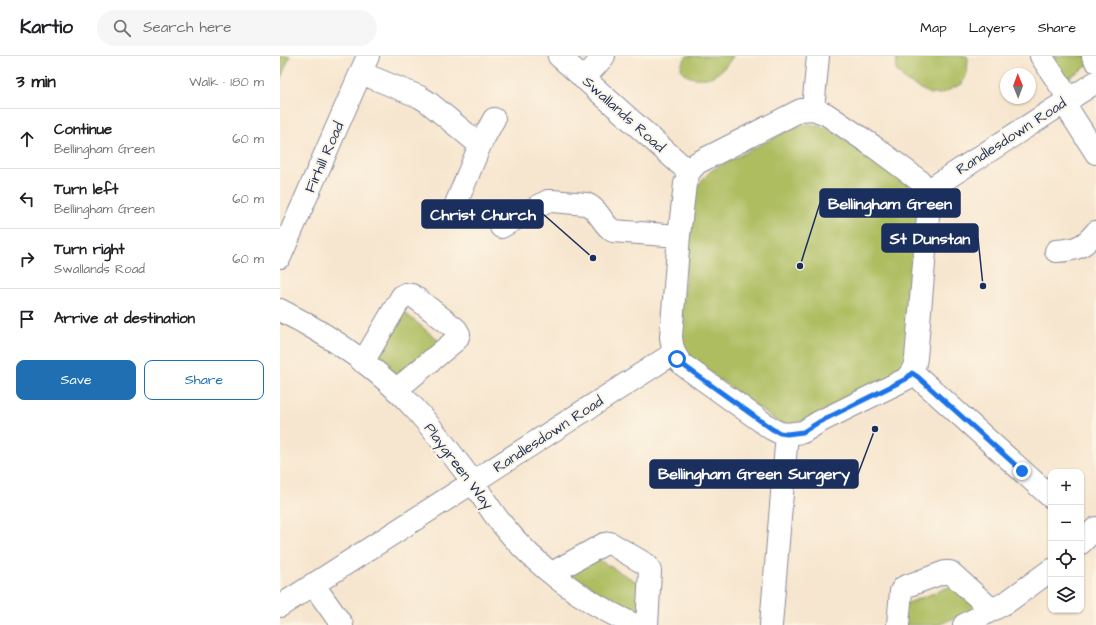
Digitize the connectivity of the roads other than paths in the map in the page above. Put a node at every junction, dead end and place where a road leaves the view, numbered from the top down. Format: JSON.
{"nodes":[{"id":1,"x":559,"y":56,"type":"edge"},
{"id":2,"x":604,"y":56,"type":"edge"},
{"id":3,"x":818,"y":56,"type":"edge"},
{"id":4,"x":1041,"y":56,"type":"edge"},
{"id":5,"x":1093,"y":56,"type":"edge"},
{"id":6,"x":1096,"y":61,"type":"edge"},
{"id":7,"x":365,"y":65,"type":"edge"},
{"id":8,"x":584,"y":79,"type":"junction"},
{"id":9,"x":1096,"y":82,"type":"edge"},
{"id":10,"x":1067,"y":101,"type":"junction"},
{"id":11,"x":813,"y":109,"type":"junction"},
{"id":12,"x":494,"y":119,"type":"dead end"},
{"id":13,"x":480,"y":146,"type":"junction"},
{"id":14,"x":1096,"y":153,"type":"edge"},
{"id":15,"x":689,"y":172,"type":"junction"},
{"id":16,"x":927,"y":191,"type":"junction"},
{"id":17,"x":456,"y":204,"type":"dead end"},
{"id":18,"x":501,"y":227,"type":"dead end"},
{"id":19,"x":1096,"y":232,"type":"edge"},
{"id":20,"x":679,"y":236,"type":"junction"},
{"id":21,"x":1056,"y":251,"type":"dead end"},
{"id":22,"x":280,"y":257,"type":"edge"},
{"id":23,"x":280,"y":310,"type":"edge"},
{"id":24,"x":674,"y":352,"type":"junction"},
{"id":25,"x":363,"y":362,"type":"junction"},
{"id":26,"x":912,"y":373,"type":"junction"},
{"id":27,"x":396,"y":390,"type":"junction"},
{"id":28,"x":787,"y":434,"type":"junction"},
{"id":29,"x":472,"y":482,"type":"junction"},
{"id":30,"x":1048,"y":494,"type":"edge"},
{"id":31,"x":1048,"y":572,"type":"edge"},
{"id":32,"x":552,"y":573,"type":"junction"},
{"id":33,"x":313,"y":584,"type":"junction"},
{"id":34,"x":280,"y":606,"type":"edge"},
{"id":35,"x":992,"y":610,"type":"junction"},
{"id":36,"x":342,"y":625,"type":"edge"},
{"id":37,"x":635,"y":625,"type":"edge"},
{"id":38,"x":647,"y":625,"type":"edge"},
{"id":39,"x":771,"y":625,"type":"edge"},
{"id":40,"x":898,"y":625,"type":"edge"},
{"id":41,"x":964,"y":625,"type":"edge"}],
"edges":[{"from":1,"to":8,"type":"street","name":"Swallands Road"},
{"from":2,"to":8,"type":"street"},
{"from":3,"to":11,"type":"street"},
{"from":4,"to":10,"type":"street"},
{"from":5,"to":6,"type":"street"},
{"from":7,"to":13,"type":"street"},
{"from":7,"to":22,"type":"street","name":"Firhill Road"},
{"from":8,"to":15,"type":"street","name":"Swallands Road"},
{"from":9,"to":10,"type":"street","name":"Randlesdown Road"},
{"from":10,"to":14,"type":"street"},
{"from":10,"to":16,"type":"street","name":"Randlesdown Road"},
{"from":11,"to":15,"type":"street"},
{"from":11,"to":16,"type":"street"},
{"from":12,"to":13,"type":"street"},
{"from":13,"to":17,"type":"street"},
{"from":15,"to":20,"type":"street"},
{"from":16,"to":26,"type":"street"},
{"from":18,"to":20,"type":"street"},
{"from":19,"to":21,"type":"street"},
{"from":20,"to":24,"type":"street"},
{"from":23,"to":25,"type":"street","name":"Playgreen Way"},
{"from":24,"to":28,"type":"street"},
{"from":24,"to":29,"type":"street","name":"Randlesdown Road"},
{"from":25,"to":27,"type":"street","name":"Playgreen Way"},
{"from":25,"to":27,"type":"street"},
{"from":26,"to":28,"type":"street"},
{"from":26,"to":30,"type":"street"},
{"from":27,"to":29,"type":"street","name":"Playgreen Way"},
{"from":28,"to":39,"type":"street"},
{"from":29,"to":32,"type":"street","name":"Playgreen Way"},
{"from":29,"to":33,"type":"street","name":"Randlesdown Road"},
{"from":31,"to":35,"type":"street"},
{"from":32,"to":37,"type":"street","name":"Playgreen Way"},
{"from":32,"to":38,"type":"street"},
{"from":33,"to":34,"type":"street","name":"Randlesdown Road"},
{"from":33,"to":36,"type":"street"},
{"from":35,"to":40,"type":"street"},
{"from":35,"to":41,"type":"street"}]}
